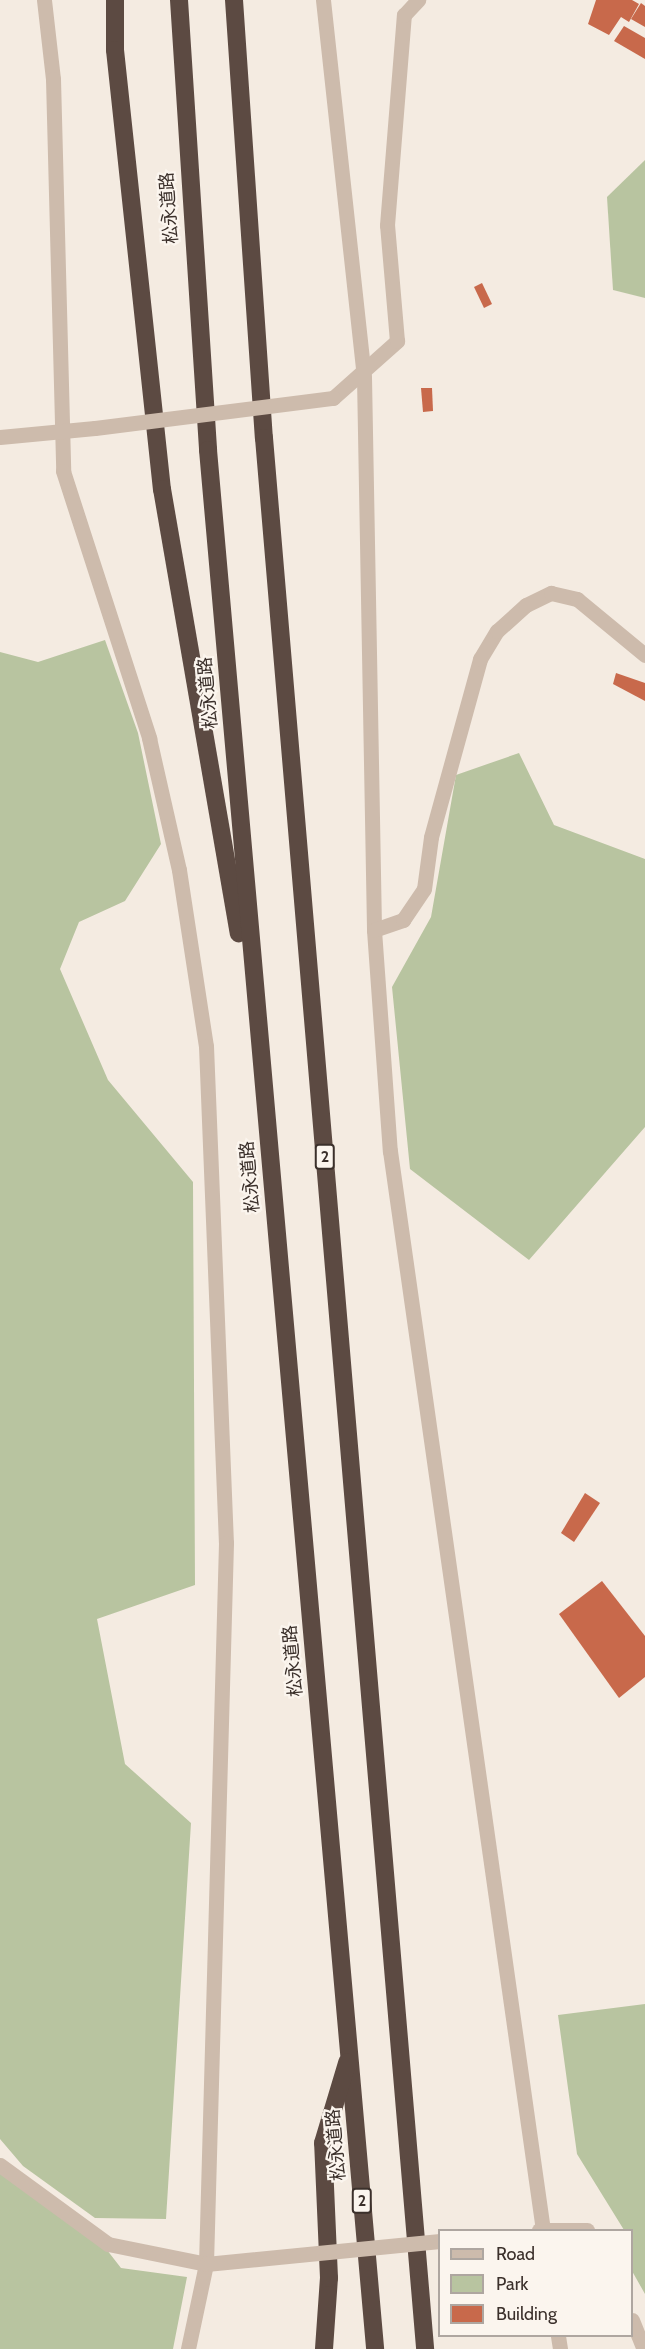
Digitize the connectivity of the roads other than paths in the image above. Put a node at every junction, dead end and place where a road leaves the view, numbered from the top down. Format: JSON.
{"nodes":[{"id":1,"x":44,"y":0,"type":"edge"},
{"id":2,"x":104,"y":0,"type":"edge"},
{"id":3,"x":114,"y":0,"type":"edge"},
{"id":4,"x":179,"y":0,"type":"edge"},
{"id":5,"x":234,"y":0,"type":"edge"},
{"id":6,"x":323,"y":0,"type":"edge"},
{"id":7,"x":418,"y":0,"type":"edge"},
{"id":8,"x":115,"y":37,"type":"junction"},
{"id":9,"x":364,"y":377,"type":"junction"},
{"id":10,"x":64,"y":429,"type":"junction"},
{"id":11,"x":0,"y":437,"type":"edge"},
{"id":12,"x":645,"y":655,"type":"edge"},
{"id":13,"x":374,"y":930,"type":"junction"},
{"id":14,"x":260,"y":1053,"type":"junction"},
{"id":15,"x":350,"y":2054,"type":"junction"},
{"id":16,"x":0,"y":2165,"type":"edge"},
{"id":17,"x":542,"y":2229,"type":"edge"},
{"id":18,"x":438,"y":2241,"type":"edge"},
{"id":19,"x":206,"y":2264,"type":"junction"},
{"id":20,"x":422,"y":2313,"type":"junction"},
{"id":21,"x":633,"y":2322,"type":"edge"},
{"id":22,"x":188,"y":2349,"type":"edge"},
{"id":23,"x":324,"y":2349,"type":"edge"},
{"id":24,"x":375,"y":2349,"type":"edge"},
{"id":25,"x":426,"y":2349,"type":"edge"},
{"id":26,"x":431,"y":2349,"type":"edge"},
{"id":27,"x":644,"y":2349,"type":"edge"}],
"edges":[{"from":1,"to":10,"type":"street"},
{"from":2,"to":8,"type":"highway"},
{"from":3,"to":8,"type":"highway"},
{"from":4,"to":14,"type":"highway","name":"松永道路","number":"2"},
{"from":5,"to":20,"type":"highway","number":"2"},
{"from":6,"to":9,"type":"street"},
{"from":7,"to":9,"type":"street"},
{"from":8,"to":14,"type":"highway"},
{"from":9,"to":10,"type":"street","bridge":true},
{"from":9,"to":13,"type":"street"},
{"from":10,"to":11,"type":"street"},
{"from":10,"to":19,"type":"street"},
{"from":12,"to":13,"type":"street"},
{"from":13,"to":17,"type":"street"},
{"from":14,"to":15,"type":"highway","name":"松永道路","number":"2"},
{"from":15,"to":23,"type":"highway"},
{"from":15,"to":24,"type":"highway","name":"松永道路","number":"2"},
{"from":16,"to":19,"type":"street"},
{"from":18,"to":19,"type":"street","bridge":true},
{"from":19,"to":22,"type":"street"},
{"from":20,"to":25,"type":"highway","number":"2"},
{"from":20,"to":26,"type":"highway"},
{"from":21,"to":27,"type":"street"}]}
